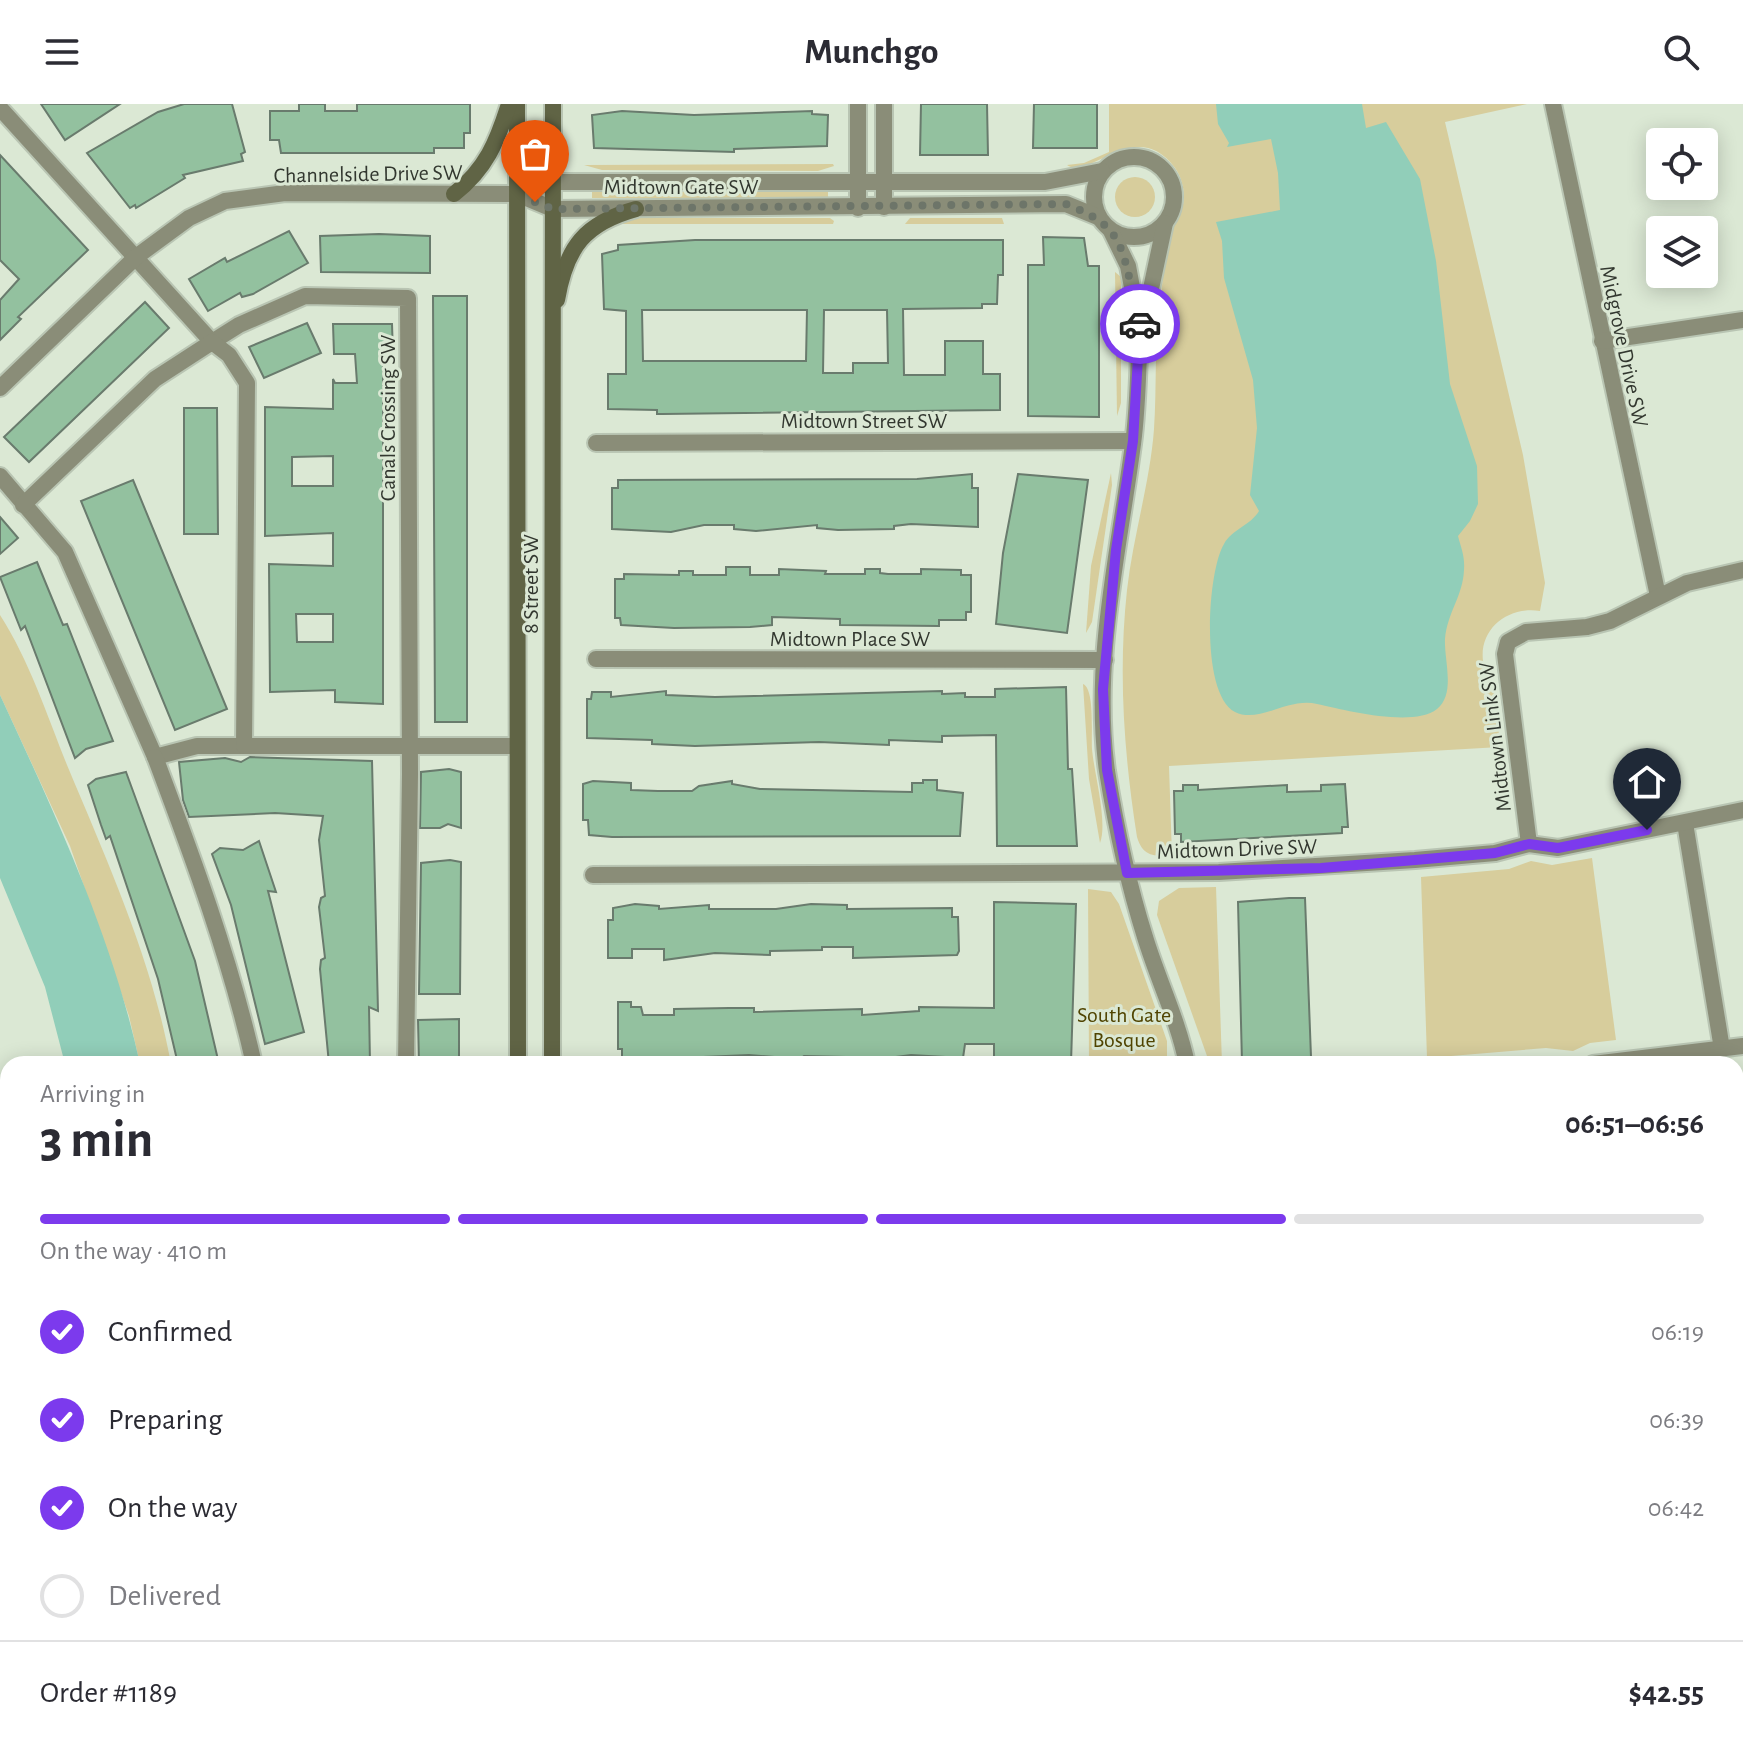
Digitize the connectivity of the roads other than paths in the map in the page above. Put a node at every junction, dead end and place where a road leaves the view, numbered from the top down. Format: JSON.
{"nodes":[{"id":1,"x":509,"y":104,"type":"edge"},
{"id":2,"x":517,"y":104,"type":"edge"},
{"id":3,"x":553,"y":104,"type":"edge"},
{"id":4,"x":858,"y":104,"type":"edge"},
{"id":5,"x":884,"y":104,"type":"edge"},
{"id":6,"x":1553,"y":104,"type":"edge"},
{"id":7,"x":0,"y":108,"type":"edge"},
{"id":8,"x":1102,"y":171,"type":"junction"},
{"id":9,"x":552,"y":182,"type":"junction"},
{"id":10,"x":858,"y":183,"type":"junction"},
{"id":11,"x":884,"y":183,"type":"junction"},
{"id":12,"x":454,"y":194,"type":"junction"},
{"id":13,"x":517,"y":194,"type":"junction"},
{"id":14,"x":884,"y":207,"type":"junction"},
{"id":15,"x":858,"y":208,"type":"junction"},
{"id":16,"x":553,"y":209,"type":"junction"},
{"id":17,"x":636,"y":209,"type":"junction"},
{"id":18,"x":1098,"y":217,"type":"junction"},
{"id":19,"x":1165,"y":223,"type":"junction"},
{"id":20,"x":1111,"y":230,"type":"junction"},
{"id":21,"x":136,"y":257,"type":"junction"},
{"id":22,"x":1141,"y":310,"type":"junction"},
{"id":23,"x":1743,"y":320,"type":"edge"},
{"id":24,"x":552,"y":329,"type":"junction"},
{"id":25,"x":1602,"y":341,"type":"junction"},
{"id":26,"x":212,"y":342,"type":"junction"},
{"id":27,"x":0,"y":388,"type":"edge"},
{"id":28,"x":1133,"y":441,"type":"junction"},
{"id":29,"x":596,"y":443,"type":"dead end"},
{"id":30,"x":0,"y":476,"type":"edge"},
{"id":31,"x":23,"y":505,"type":"junction"},
{"id":32,"x":1743,"y":570,"type":"edge"},
{"id":33,"x":1658,"y":596,"type":"junction"},
{"id":34,"x":596,"y":659,"type":"dead end"},
{"id":35,"x":1105,"y":660,"type":"junction"},
{"id":36,"x":244,"y":746,"type":"junction"},
{"id":37,"x":410,"y":746,"type":"junction"},
{"id":38,"x":517,"y":746,"type":"junction"},
{"id":39,"x":155,"y":757,"type":"junction"},
{"id":40,"x":1743,"y":810,"type":"edge"},
{"id":41,"x":1685,"y":823,"type":"junction"},
{"id":42,"x":1529,"y":844,"type":"junction"},
{"id":43,"x":1127,"y":873,"type":"junction"},
{"id":44,"x":593,"y":875,"type":"dead end"},
{"id":45,"x":1743,"y":1046,"type":"edge"},
{"id":46,"x":1722,"y":1049,"type":"junction"},
{"id":47,"x":252,"y":1056,"type":"edge"},
{"id":48,"x":406,"y":1056,"type":"edge"},
{"id":49,"x":518,"y":1056,"type":"edge"},
{"id":50,"x":552,"y":1056,"type":"edge"},
{"id":51,"x":1185,"y":1056,"type":"edge"},
{"id":52,"x":1662,"y":1056,"type":"edge"}],
"edges":[{"from":1,"to":12,"type":"main road"},
{"from":2,"to":13,"type":"main road","name":"8 Street SW"},
{"from":3,"to":9,"type":"main road","name":"8 Street SW"},
{"from":4,"to":10,"type":"street"},
{"from":5,"to":11,"type":"street"},
{"from":6,"to":25,"type":"street","name":"Midgrove Drive SW"},
{"from":7,"to":21,"type":"street"},
{"from":8,"to":11,"type":"street","name":"Midtown Gate SW"},
{"from":8,"to":18,"type":"street"},
{"from":8,"to":19,"type":"street"},
{"from":9,"to":10,"type":"street","name":"Midtown Gate SW"},
{"from":9,"to":13,"type":"street","name":"Midtown Gate SW"},
{"from":9,"to":16,"type":"main road","name":"8 Street SW"},
{"from":10,"to":11,"type":"street","name":"Midtown Gate SW"},
{"from":10,"to":15,"type":"street"},
{"from":11,"to":14,"type":"street"},
{"from":12,"to":13,"type":"street","name":"Channelside Drive SW"},
{"from":12,"to":21,"type":"street","name":"Channelside Drive SW"},
{"from":13,"to":16,"type":"street","name":"Midtown Gate SW"},
{"from":13,"to":38,"type":"main road","name":"8 Street SW"},
{"from":14,"to":15,"type":"street","name":"Midtown Gate SW"},
{"from":14,"to":18,"type":"street","name":"Midtown Gate SW"},
{"from":15,"to":17,"type":"street","name":"Midtown Gate SW"},
{"from":16,"to":17,"type":"street","name":"Midtown Gate SW"},
{"from":16,"to":24,"type":"main road","name":"8 Street SW"},
{"from":17,"to":24,"type":"main road"},
{"from":18,"to":20,"type":"street"},
{"from":19,"to":20,"type":"street"},
{"from":19,"to":22,"type":"street"},
{"from":20,"to":22,"type":"street"},
{"from":21,"to":26,"type":"street"},
{"from":21,"to":27,"type":"street","name":"Channelside Drive SW"},
{"from":22,"to":28,"type":"street"},
{"from":23,"to":25,"type":"street"},
{"from":24,"to":50,"type":"main road","name":"8 Street SW"},
{"from":25,"to":33,"type":"street","name":"Midgrove Drive SW"},
{"from":26,"to":31,"type":"street","name":"Canals Crossing SW"},
{"from":26,"to":36,"type":"street"},
{"from":26,"to":37,"type":"street","name":"Canals Crossing SW"},
{"from":28,"to":29,"type":"street","name":"Midtown Street SW"},
{"from":28,"to":35,"type":"street"},
{"from":30,"to":31,"type":"street"},
{"from":31,"to":39,"type":"street"},
{"from":32,"to":33,"type":"street"},
{"from":33,"to":42,"type":"street","name":"Midtown Link SW"},
{"from":34,"to":35,"type":"street","name":"Midtown Place SW"},
{"from":35,"to":43,"type":"street"},
{"from":36,"to":37,"type":"street"},
{"from":36,"to":39,"type":"street"},
{"from":37,"to":38,"type":"street"},
{"from":37,"to":48,"type":"street","name":"Canals Crossing SW"},
{"from":38,"to":49,"type":"main road","name":"8 Street SW"},
{"from":39,"to":47,"type":"street"},
{"from":40,"to":41,"type":"street","name":"Midtown Drive SW"},
{"from":41,"to":42,"type":"street","name":"Midtown Drive SW"},
{"from":41,"to":46,"type":"street"},
{"from":42,"to":43,"type":"street","name":"Midtown Drive SW"},
{"from":43,"to":44,"type":"street","name":"Midtown Drive SW"},
{"from":43,"to":51,"type":"street"},
{"from":45,"to":46,"type":"street"},
{"from":46,"to":52,"type":"street"}]}
